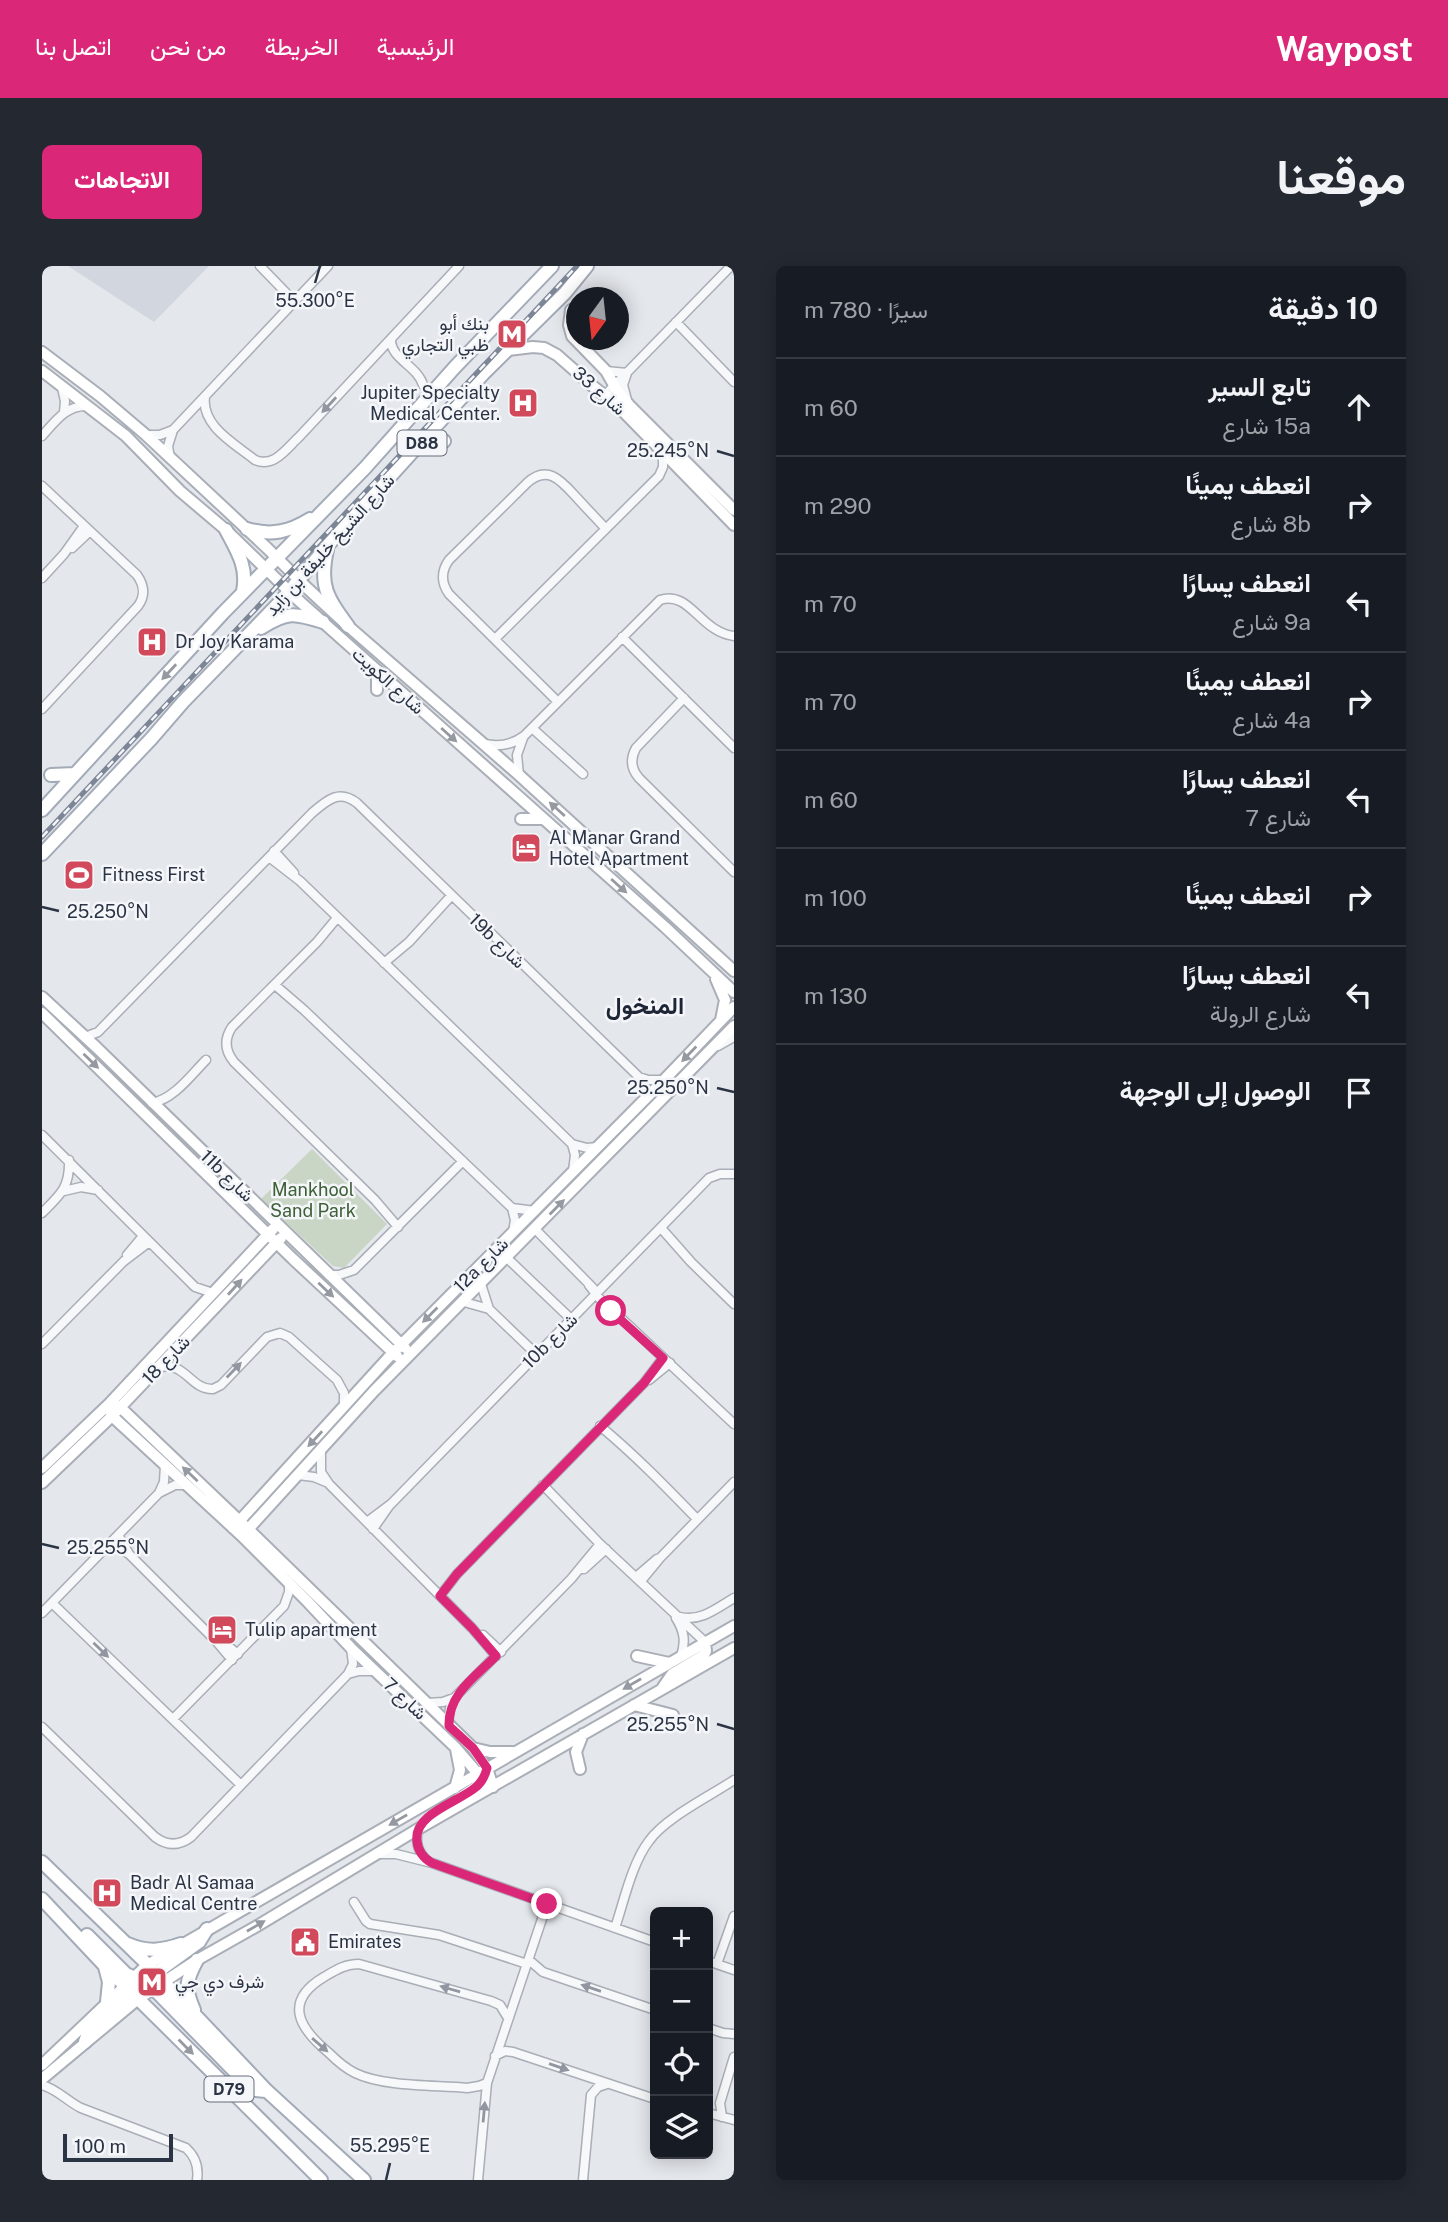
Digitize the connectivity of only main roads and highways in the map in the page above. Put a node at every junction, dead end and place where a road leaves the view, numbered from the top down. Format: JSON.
{"nodes":[{"id":1,"x":552,"y":266,"type":"edge"},
{"id":2,"x":587,"y":266,"type":"edge"},
{"id":3,"x":444,"y":441,"type":"dead end"},
{"id":4,"x":419,"y":446,"type":"junction"},
{"id":5,"x":328,"y":507,"type":"junction"},
{"id":6,"x":247,"y":529,"type":"road end"},
{"id":7,"x":226,"y":530,"type":"road end"},
{"id":8,"x":328,"y":545,"type":"junction"},
{"id":9,"x":243,"y":593,"type":"junction"},
{"id":10,"x":323,"y":622,"type":"road end"},
{"id":11,"x":348,"y":626,"type":"road end"},
{"id":12,"x":246,"y":637,"type":"junction"},
{"id":13,"x":51,"y":775,"type":"dead end"},
{"id":14,"x":75,"y":775,"type":"junction"},
{"id":15,"x":42,"y":810,"type":"edge"},
{"id":16,"x":42,"y":854,"type":"edge"},
{"id":17,"x":42,"y":1862,"type":"edge"},
{"id":18,"x":42,"y":1899,"type":"edge"},
{"id":19,"x":54,"y":1913,"type":"junction"},
{"id":20,"x":207,"y":1929,"type":"road end"},
{"id":21,"x":122,"y":1941,"type":"junction"},
{"id":22,"x":181,"y":1944,"type":"road end"},
{"id":23,"x":197,"y":1960,"type":"road end"},
{"id":24,"x":105,"y":1966,"type":"junction"},
{"id":25,"x":143,"y":1983,"type":"junction"},
{"id":26,"x":107,"y":2002,"type":"road end"},
{"id":27,"x":198,"y":2020,"type":"junction"},
{"id":28,"x":85,"y":2042,"type":"road end"},
{"id":29,"x":267,"y":2091,"type":"junction"},
{"id":30,"x":321,"y":2180,"type":"edge"},
{"id":31,"x":364,"y":2180,"type":"edge"}],
"edges":[{"from":1,"to":5,"type":"main road","name":"شارع الشيخ خليفة بن زايد","number":"D88"},
{"from":2,"to":4,"type":"main road","name":"شارع الشيخ خليفة بن زايد","number":"D88"},
{"from":3,"to":4,"type":"main road"},
{"from":4,"to":8,"type":"main road","name":"شارع الشيخ خليفة بن زايد","number":"D88"},
{"from":5,"to":6,"type":"main road"},
{"from":5,"to":9,"type":"main road","name":"شارع الشيخ خليفة بن زايد","number":"D88"},
{"from":7,"to":9,"type":"main road"},
{"from":8,"to":11,"type":"main road"},
{"from":8,"to":12,"type":"main road","name":"شارع الشيخ خليفة بن زايد","number":"D88"},
{"from":9,"to":14,"type":"main road","name":"شارع الشيخ خليفة بن زايد","number":"D88","one_way":true},
{"from":10,"to":12,"type":"main road"},
{"from":12,"to":16,"type":"main road","name":"شارع الشيخ خليفة بن زايد","number":"D88"},
{"from":13,"to":14,"type":"main road"},
{"from":14,"to":15,"type":"main road","name":"شارع الشيخ خليفة بن زايد","number":"D88"},
{"from":17,"to":21,"type":"main road","number":"D79"},
{"from":18,"to":19,"type":"main road","number":"D79"},
{"from":19,"to":24,"type":"main road","number":"D79"},
{"from":19,"to":25,"type":"main road"},
{"from":20,"to":25,"type":"main road"},
{"from":21,"to":22,"type":"main road"},
{"from":21,"to":25,"type":"main road","number":"D79"},
{"from":23,"to":27,"type":"main road"},
{"from":24,"to":25,"type":"main road","number":"D79"},
{"from":24,"to":26,"type":"main road"},
{"from":25,"to":27,"type":"main road","number":"D79"},
{"from":25,"to":28,"type":"main road"},
{"from":25,"to":29,"type":"main road"},
{"from":25,"to":30,"type":"main road","number":"D79","one_way":true},
{"from":27,"to":29,"type":"main road","number":"D79"},
{"from":29,"to":31,"type":"main road","number":"D79"}]}
